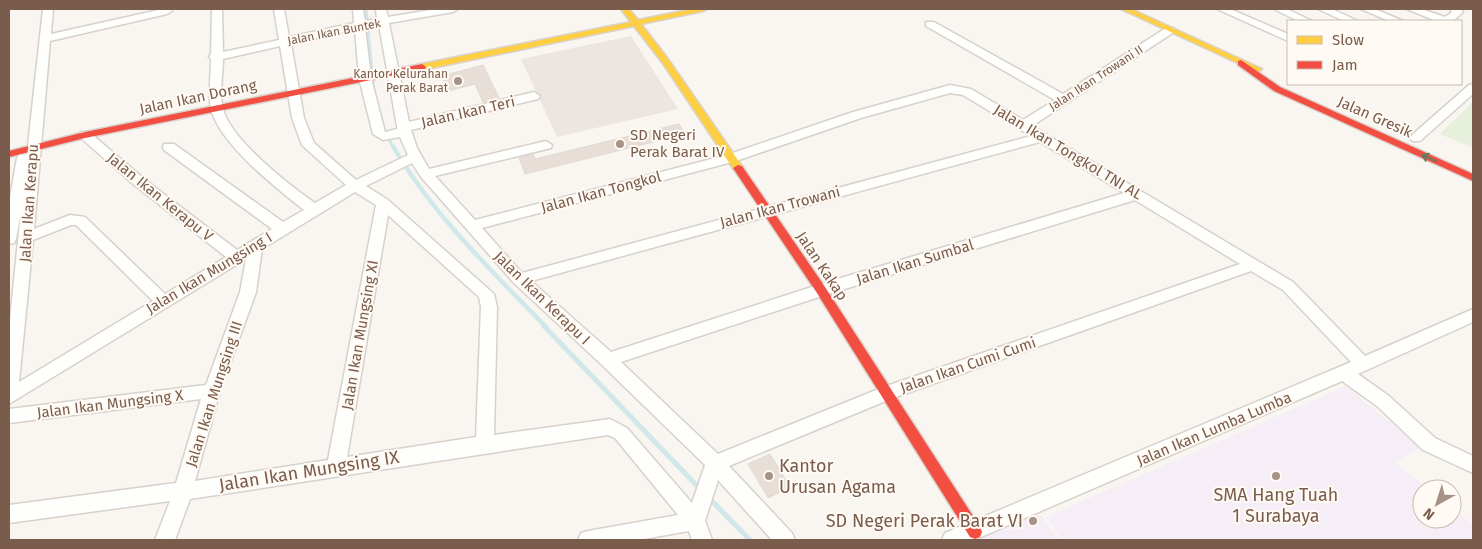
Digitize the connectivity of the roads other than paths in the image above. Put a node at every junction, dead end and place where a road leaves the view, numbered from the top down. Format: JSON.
{"nodes":[{"id":1,"x":48,"y":9,"type":"edge"},
{"id":2,"x":217,"y":9,"type":"edge"},
{"id":3,"x":279,"y":9,"type":"edge"},
{"id":4,"x":358,"y":9,"type":"edge"},
{"id":5,"x":454,"y":9,"type":"edge"},
{"id":6,"x":625,"y":9,"type":"edge"},
{"id":7,"x":703,"y":9,"type":"edge"},
{"id":8,"x":1146,"y":9,"type":"edge"},
{"id":9,"x":1222,"y":9,"type":"edge"},
{"id":10,"x":1278,"y":9,"type":"edge"},
{"id":11,"x":1323,"y":9,"type":"edge"},
{"id":12,"x":1366,"y":9,"type":"edge"},
{"id":13,"x":1412,"y":9,"type":"edge"},
{"id":14,"x":1456,"y":9,"type":"edge"},
{"id":15,"x":167,"y":11,"type":"dead end"},
{"id":16,"x":1130,"y":11,"type":"edge"},
{"id":17,"x":381,"y":18,"type":"edge"},
{"id":18,"x":1305,"y":20,"type":"edge"},
{"id":19,"x":1350,"y":20,"type":"edge"},
{"id":20,"x":1395,"y":20,"type":"edge"},
{"id":21,"x":1443,"y":20,"type":"edge"},
{"id":22,"x":1447,"y":20,"type":"edge"},
{"id":23,"x":636,"y":23,"type":"junction"},
{"id":24,"x":930,"y":24,"type":"dead end"},
{"id":25,"x":363,"y":25,"type":"junction"},
{"id":26,"x":1170,"y":30,"type":"junction"},
{"id":27,"x":1287,"y":38,"type":"edge"},
{"id":28,"x":44,"y":39,"type":"junction"},
{"id":29,"x":285,"y":41,"type":"junction"},
{"id":30,"x":216,"y":57,"type":"junction"},
{"id":31,"x":1241,"y":63,"type":"junction"},
{"id":32,"x":390,"y":74,"type":"junction"},
{"id":33,"x":367,"y":77,"type":"junction"},
{"id":34,"x":1281,"y":78,"type":"dead end"},
{"id":35,"x":1473,"y":88,"type":"edge"},
{"id":36,"x":294,"y":92,"type":"junction"},
{"id":37,"x":534,"y":96,"type":"dead end"},
{"id":38,"x":1063,"y":99,"type":"junction"},
{"id":39,"x":216,"y":109,"type":"junction"},
{"id":40,"x":1023,"y":126,"type":"junction"},
{"id":41,"x":403,"y":130,"type":"junction"},
{"id":42,"x":85,"y":135,"type":"junction"},
{"id":43,"x":1042,"y":137,"type":"junction"},
{"id":44,"x":1416,"y":138,"type":"dead end"},
{"id":45,"x":546,"y":145,"type":"dead end"},
{"id":46,"x":169,"y":146,"type":"dead end"},
{"id":47,"x":29,"y":148,"type":"junction"},
{"id":48,"x":9,"y":154,"type":"edge"},
{"id":49,"x":731,"y":158,"type":"junction"},
{"id":50,"x":408,"y":159,"type":"junction"},
{"id":51,"x":426,"y":174,"type":"junction"},
{"id":52,"x":1473,"y":178,"type":"edge"},
{"id":53,"x":355,"y":186,"type":"junction"},
{"id":54,"x":1138,"y":194,"type":"junction"},
{"id":55,"x":383,"y":202,"type":"junction"},
{"id":56,"x":314,"y":210,"type":"junction"},
{"id":57,"x":767,"y":210,"type":"junction"},
{"id":58,"x":471,"y":226,"type":"junction"},
{"id":59,"x":282,"y":229,"type":"junction"},
{"id":60,"x":27,"y":238,"type":"junction"},
{"id":61,"x":9,"y":239,"type":"edge"},
{"id":62,"x":255,"y":245,"type":"junction"},
{"id":63,"x":236,"y":257,"type":"junction"},
{"id":64,"x":1255,"y":264,"type":"junction"},
{"id":65,"x":519,"y":280,"type":"junction"},
{"id":66,"x":821,"y":290,"type":"junction"},
{"id":67,"x":163,"y":301,"type":"junction"},
{"id":68,"x":1473,"y":315,"type":"edge"},
{"id":69,"x":608,"y":360,"type":"junction"},
{"id":70,"x":1362,"y":364,"type":"junction"},
{"id":71,"x":1344,"y":373,"type":"junction"},
{"id":72,"x":212,"y":391,"type":"junction"},
{"id":73,"x":887,"y":393,"type":"junction"},
{"id":74,"x":9,"y":397,"type":"edge"},
{"id":75,"x":9,"y":416,"type":"edge"},
{"id":76,"x":485,"y":444,"type":"junction"},
{"id":77,"x":715,"y":465,"type":"junction"},
{"id":78,"x":1473,"y":465,"type":"edge"},
{"id":79,"x":336,"y":467,"type":"junction"},
{"id":80,"x":183,"y":491,"type":"junction"},
{"id":81,"x":9,"y":514,"type":"edge"},
{"id":82,"x":696,"y":520,"type":"junction"},
{"id":83,"x":975,"y":532,"type":"junction"},
{"id":84,"x":166,"y":540,"type":"edge"},
{"id":85,"x":588,"y":540,"type":"edge"},
{"id":86,"x":702,"y":540,"type":"edge"},
{"id":87,"x":785,"y":540,"type":"edge"},
{"id":88,"x":952,"y":540,"type":"edge"}],
"edges":[{"from":1,"to":28,"type":"street","name":"Jalan Ikan Kerapu"},
{"from":2,"to":30,"type":"street"},
{"from":3,"to":29,"type":"street"},
{"from":4,"to":25,"type":"street"},
{"from":5,"to":17,"type":"street","name":"Jalan Ikan Buntek"},
{"from":6,"to":23,"type":"main road","name":"Jalan Kakap"},
{"from":7,"to":23,"type":"main road"},
{"from":8,"to":16,"type":"street"},
{"from":9,"to":27,"type":"street"},
{"from":10,"to":18,"type":"street"},
{"from":11,"to":19,"type":"street"},
{"from":12,"to":20,"type":"street"},
{"from":13,"to":21,"type":"street"},
{"from":14,"to":22,"type":"street"},
{"from":15,"to":28,"type":"street"},
{"from":16,"to":26,"type":"main road","name":"Jalan Gresik"},
{"from":17,"to":25,"type":"street","name":"Jalan Ikan Buntek"},
{"from":17,"to":32,"type":"street","name":"Jalan Ikan Kerapu I"},
{"from":23,"to":32,"type":"main road"},
{"from":23,"to":49,"type":"main road","name":"Jalan Kakap"},
{"from":24,"to":38,"type":"street"},
{"from":25,"to":29,"type":"street","name":"Jalan Ikan Buntek"},
{"from":25,"to":33,"type":"street"},
{"from":26,"to":31,"type":"main road","name":"Jalan Gresik"},
{"from":26,"to":38,"type":"street","name":"Jalan Ikan Trowani II"},
{"from":28,"to":47,"type":"street","name":"Jalan Ikan Kerapu"},
{"from":29,"to":30,"type":"street","name":"Jalan Ikan Buntek"},
{"from":29,"to":36,"type":"street"},
{"from":30,"to":39,"type":"street"},
{"from":31,"to":34,"type":"main road","name":"Jalan Gresik"},
{"from":52,"to":31,"type":"main road","name":"Jalan Gresik","one_way":true},
{"from":32,"to":33,"type":"main road","name":"Jalan Ikan Dorang"},
{"from":32,"to":41,"type":"street","name":"Jalan Ikan Kerapu I"},
{"from":33,"to":36,"type":"main road","name":"Jalan Ikan Dorang"},
{"from":33,"to":41,"type":"street","name":"Jalan Ikan Teri"},
{"from":35,"to":44,"type":"street"},
{"from":36,"to":39,"type":"main road","name":"Jalan Ikan Dorang"},
{"from":36,"to":53,"type":"street"},
{"from":37,"to":41,"type":"street","name":"Jalan Ikan Teri"},
{"from":38,"to":40,"type":"street","name":"Jalan Ikan Trowani II"},
{"from":39,"to":42,"type":"main road","name":"Jalan Ikan Dorang"},
{"from":39,"to":56,"type":"street"},
{"from":40,"to":43,"type":"street","name":"Jalan Ikan Tongkol TNI AL"},
{"from":40,"to":49,"type":"street","name":"Jalan Ikan Tongkol TNI AL"},
{"from":41,"to":50,"type":"street","name":"Jalan Ikan Kerapu I"},
{"from":42,"to":47,"type":"main road","name":"Jalan Ikan Dorang"},
{"from":42,"to":63,"type":"street","name":"Jalan Ikan Kerapu V"},
{"from":43,"to":54,"type":"street","name":"Jalan Ikan Tongkol TNI AL"},
{"from":43,"to":57,"type":"street","name":"Jalan Ikan Trowani"},
{"from":45,"to":51,"type":"street"},
{"from":46,"to":59,"type":"street"},
{"from":47,"to":48,"type":"main road","name":"Jalan Ikan Dorang"},
{"from":47,"to":60,"type":"street","name":"Jalan Ikan Kerapu"},
{"from":47,"to":61,"type":"street"},
{"from":49,"to":57,"type":"main road","name":"Jalan Kakap"},
{"from":49,"to":58,"type":"street","name":"Jalan Ikan Tongkol"},
{"from":50,"to":51,"type":"street","name":"Jalan Ikan Kerapu I"},
{"from":50,"to":53,"type":"street","name":"Jalan Ikan Mungsing I"},
{"from":51,"to":58,"type":"street","name":"Jalan Ikan Kerapu I"},
{"from":53,"to":55,"type":"street"},
{"from":53,"to":56,"type":"street","name":"Jalan Ikan Mungsing I"},
{"from":54,"to":64,"type":"street","name":"Jalan Ikan Tongkol TNI AL"},
{"from":54,"to":66,"type":"street","name":"Jalan Ikan Sumbal"},
{"from":55,"to":76,"type":"street"},
{"from":55,"to":79,"type":"street","name":"Jalan Ikan Mungsing XI"},
{"from":56,"to":59,"type":"street","name":"Jalan Ikan Mungsing I"},
{"from":57,"to":65,"type":"street","name":"Jalan Ikan Trowani"},
{"from":57,"to":66,"type":"main road","name":"Jalan Kakap"},
{"from":58,"to":65,"type":"street","name":"Jalan Ikan Kerapu I"},
{"from":59,"to":62,"type":"street","name":"Jalan Ikan Mungsing I"},
{"from":60,"to":67,"type":"street"},
{"from":60,"to":74,"type":"street","name":"Jalan Ikan Kerapu"},
{"from":62,"to":63,"type":"street","name":"Jalan Ikan Mungsing I"},
{"from":62,"to":72,"type":"street","name":"Jalan Ikan Mungsing III"},
{"from":63,"to":67,"type":"street","name":"Jalan Ikan Mungsing I"},
{"from":64,"to":70,"type":"street","name":"Jalan Ikan Tongkol TNI AL"},
{"from":64,"to":73,"type":"street","name":"Jalan Ikan Cumi Cumi"},
{"from":65,"to":69,"type":"street","name":"Jalan Ikan Kerapu I"},
{"from":66,"to":69,"type":"street","name":"Jalan Ikan Sumbal"},
{"from":66,"to":73,"type":"main road","name":"Jalan Kakap"},
{"from":67,"to":74,"type":"street","name":"Jalan Ikan Mungsing I"},
{"from":68,"to":70,"type":"street","name":"Jalan Ikan Lumba Lumba"},
{"from":69,"to":77,"type":"street","name":"Jalan Ikan Kerapu I"},
{"from":70,"to":71,"type":"street","name":"Jalan Ikan Lumba Lumba"},
{"from":71,"to":78,"type":"street"},
{"from":71,"to":83,"type":"street","name":"Jalan Ikan Lumba Lumba"},
{"from":72,"to":75,"type":"street","name":"Jalan Ikan Mungsing X"},
{"from":72,"to":80,"type":"street","name":"Jalan Ikan Mungsing III"},
{"from":73,"to":77,"type":"street","name":"Jalan Ikan Cumi Cumi"},
{"from":73,"to":83,"type":"main road","name":"Jalan Kakap"},
{"from":76,"to":79,"type":"street","name":"Jalan Ikan Mungsing IX"},
{"from":76,"to":82,"type":"street","name":"Jalan Ikan Mungsing IX"},
{"from":77,"to":82,"type":"street"},
{"from":77,"to":87,"type":"street","name":"Jalan Ikan Kerapu I"},
{"from":79,"to":80,"type":"street","name":"Jalan Ikan Mungsing IX"},
{"from":80,"to":81,"type":"street","name":"Jalan Ikan Mungsing IX"},
{"from":80,"to":84,"type":"street","name":"Jalan Ikan Mungsing III"},
{"from":82,"to":85,"type":"street"},
{"from":82,"to":86,"type":"street"},
{"from":83,"to":88,"type":"street","name":"Jalan Ikan Lumba Lumba"}]}
